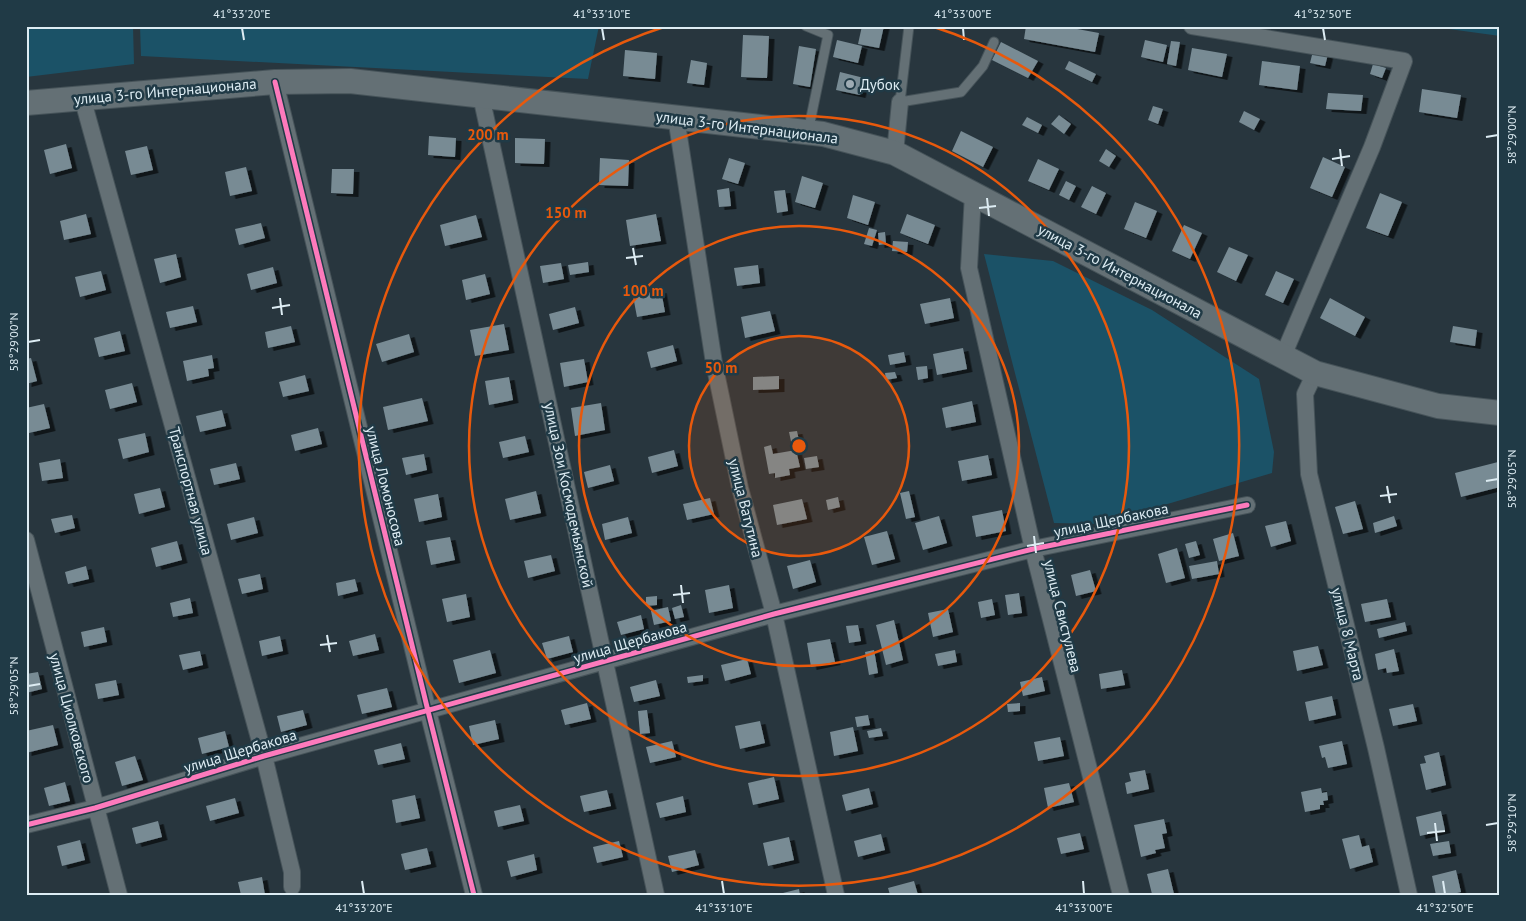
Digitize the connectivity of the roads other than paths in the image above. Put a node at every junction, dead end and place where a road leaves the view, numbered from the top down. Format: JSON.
{"nodes":[{"id":1,"x":806,"y":26,"type":"edge"},
{"id":2,"x":909,"y":26,"type":"edge"},
{"id":3,"x":1192,"y":26,"type":"edge"},
{"id":4,"x":994,"y":42,"type":"dead end"},
{"id":5,"x":275,"y":82,"type":"junction"},
{"id":6,"x":481,"y":96,"type":"junction"},
{"id":7,"x":82,"y":97,"type":"junction"},
{"id":8,"x":26,"y":102,"type":"edge"},
{"id":9,"x":900,"y":102,"type":"junction"},
{"id":10,"x":676,"y":117,"type":"junction"},
{"id":11,"x":808,"y":132,"type":"junction"},
{"id":12,"x":895,"y":153,"type":"junction"},
{"id":13,"x":973,"y":194,"type":"junction"},
{"id":14,"x":1283,"y":356,"type":"junction"},
{"id":15,"x":1315,"y":373,"type":"junction"},
{"id":16,"x":1500,"y":413,"type":"edge"},
{"id":17,"x":1247,"y":505,"type":"dead end"},
{"id":18,"x":26,"y":540,"type":"edge"},
{"id":19,"x":1033,"y":549,"type":"junction"},
{"id":20,"x":774,"y":614,"type":"junction"},
{"id":21,"x":606,"y":662,"type":"junction"},
{"id":22,"x":428,"y":710,"type":"junction"},
{"id":23,"x":264,"y":756,"type":"junction"},
{"id":24,"x":95,"y":808,"type":"junction"},
{"id":25,"x":26,"y":825,"type":"edge"},
{"id":26,"x":292,"y":887,"type":"dead end"},
{"id":27,"x":119,"y":895,"type":"edge"},
{"id":28,"x":474,"y":895,"type":"edge"},
{"id":29,"x":656,"y":895,"type":"edge"},
{"id":30,"x":836,"y":895,"type":"edge"},
{"id":31,"x":1121,"y":895,"type":"edge"},
{"id":32,"x":1409,"y":895,"type":"edge"}],
"edges":[{"from":1,"to":11,"type":"lane"},
{"from":2,"to":9,"type":"lane"},
{"from":3,"to":14,"type":"street"},
{"from":4,"to":9,"type":"lane"},
{"from":5,"to":6,"type":"main road","name":"улица 3-го Интернационала"},
{"from":5,"to":7,"type":"main road","name":"улица 3-го Интернационала"},
{"from":5,"to":22,"type":"street","name":"улица Ломоносова"},
{"from":6,"to":10,"type":"main road","name":"улица 3-го Интернационала"},
{"from":6,"to":21,"type":"street","name":"улица Зои Космодемьянской"},
{"from":7,"to":8,"type":"main road","name":"улица 3-го Интернационала"},
{"from":7,"to":23,"type":"street","name":"Транспортная улица"},
{"from":9,"to":12,"type":"street"},
{"from":10,"to":11,"type":"main road","name":"улица 3-го Интернационала"},
{"from":10,"to":20,"type":"street","name":"улица Ватутина"},
{"from":11,"to":12,"type":"main road","name":"улица 3-го Интернационала"},
{"from":12,"to":13,"type":"main road","name":"улица 3-го Интернационала"},
{"from":13,"to":14,"type":"main road","name":"улица 3-го Интернационала"},
{"from":13,"to":19,"type":"street","name":"улица Свистулева"},
{"from":14,"to":15,"type":"main road","name":"улица 3-го Интернационала"},
{"from":15,"to":16,"type":"main road","name":"улица 3-го Интернационала"},
{"from":15,"to":32,"type":"street","name":"улица 8 Марта"},
{"from":17,"to":19,"type":"street","name":"улица Щербакова"},
{"from":18,"to":24,"type":"street","name":"улица Циолковского"},
{"from":19,"to":20,"type":"street","name":"улица Щербакова"},
{"from":19,"to":31,"type":"street","name":"улица Свистулева"},
{"from":20,"to":21,"type":"street","name":"улица Щербакова"},
{"from":20,"to":30,"type":"street","name":"улица Ватутина"},
{"from":21,"to":22,"type":"street","name":"улица Щербакова"},
{"from":21,"to":29,"type":"street","name":"улица Зои Космодемьянской"},
{"from":22,"to":23,"type":"street","name":"улица Щербакова"},
{"from":22,"to":28,"type":"street","name":"улица Ломоносова"},
{"from":23,"to":24,"type":"street","name":"улица Щербакова"},
{"from":23,"to":26,"type":"street","name":"Транспортная улица"},
{"from":24,"to":25,"type":"street","name":"улица Щербакова"},
{"from":24,"to":27,"type":"street","name":"улица Циолковского"}]}
